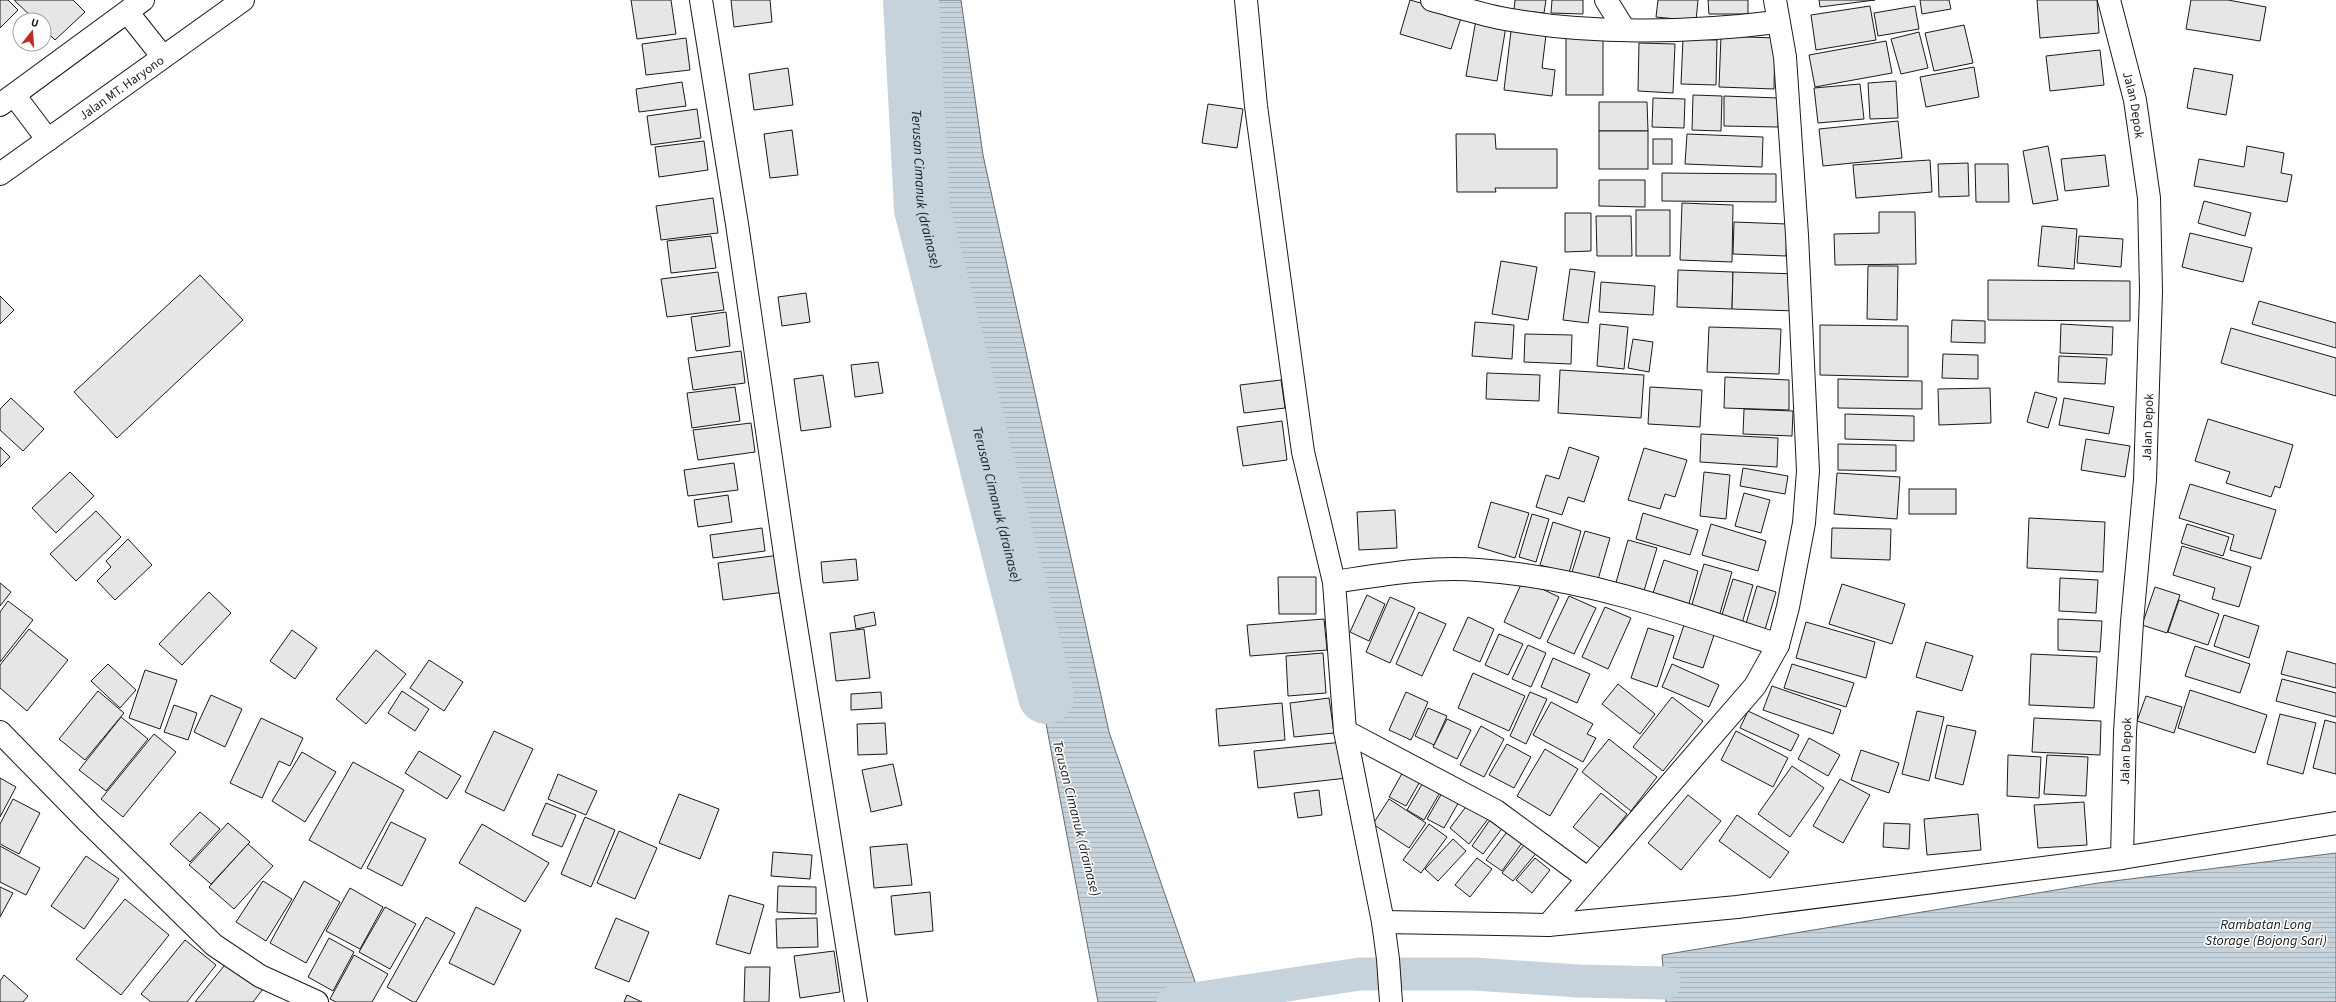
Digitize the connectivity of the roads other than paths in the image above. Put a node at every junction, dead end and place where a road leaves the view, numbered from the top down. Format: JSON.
{"nodes":[{"id":1,"x":243,"y":0,"type":"edge"},
{"id":2,"x":701,"y":0,"type":"edge"},
{"id":3,"x":1246,"y":0,"type":"edge"},
{"id":4,"x":1432,"y":0,"type":"edge"},
{"id":5,"x":1606,"y":0,"type":"edge"},
{"id":6,"x":1775,"y":0,"type":"edge"},
{"id":7,"x":2109,"y":0,"type":"edge"},
{"id":8,"x":136,"y":15,"type":"edge"},
{"id":9,"x":1777,"y":22,"type":"junction"},
{"id":10,"x":1624,"y":30,"type":"junction"},
{"id":11,"x":163,"y":57,"type":"junction"},
{"id":12,"x":15,"y":104,"type":"edge"},
{"id":13,"x":48,"y":140,"type":"junction"},
{"id":14,"x":0,"y":174,"type":"edge"},
{"id":15,"x":1334,"y":582,"type":"junction"},
{"id":16,"x":1778,"y":645,"type":"junction"},
{"id":17,"x":1345,"y":731,"type":"junction"},
{"id":18,"x":0,"y":732,"type":"edge"},
{"id":19,"x":2336,"y":824,"type":"edge"},
{"id":20,"x":2122,"y":858,"type":"junction"},
{"id":21,"x":1587,"y":878,"type":"junction"},
{"id":22,"x":1383,"y":922,"type":"junction"},
{"id":23,"x":1548,"y":925,"type":"junction"},
{"id":24,"x":1390,"y":996,"type":"edge"},
{"id":25,"x":317,"y":1002,"type":"edge"},
{"id":26,"x":856,"y":1002,"type":"edge"}],
"edges":[{"from":1,"to":11,"type":"street","name":"Jalan MT. Haryono"},
{"from":2,"to":26,"type":"street"},
{"from":3,"to":15,"type":"street"},
{"from":4,"to":10,"type":"street"},
{"from":5,"to":10,"type":"street"},
{"from":6,"to":9,"type":"street"},
{"from":7,"to":20,"type":"street","name":"Jalan Depok"},
{"from":8,"to":11,"type":"street"},
{"from":8,"to":12,"type":"street"},
{"from":9,"to":10,"type":"street"},
{"from":9,"to":16,"type":"street"},
{"from":11,"to":13,"type":"street","name":"Jalan MT. Haryono"},
{"from":12,"to":13,"type":"street"},
{"from":13,"to":14,"type":"street","name":"Jalan MT. Haryono"},
{"from":15,"to":16,"type":"street"},
{"from":15,"to":17,"type":"street"},
{"from":16,"to":21,"type":"street"},
{"from":17,"to":21,"type":"street"},
{"from":17,"to":22,"type":"street"},
{"from":18,"to":25,"type":"street"},
{"from":19,"to":20,"type":"street"},
{"from":20,"to":23,"type":"street"},
{"from":21,"to":23,"type":"street"},
{"from":22,"to":23,"type":"street"},
{"from":22,"to":24,"type":"street"}]}
